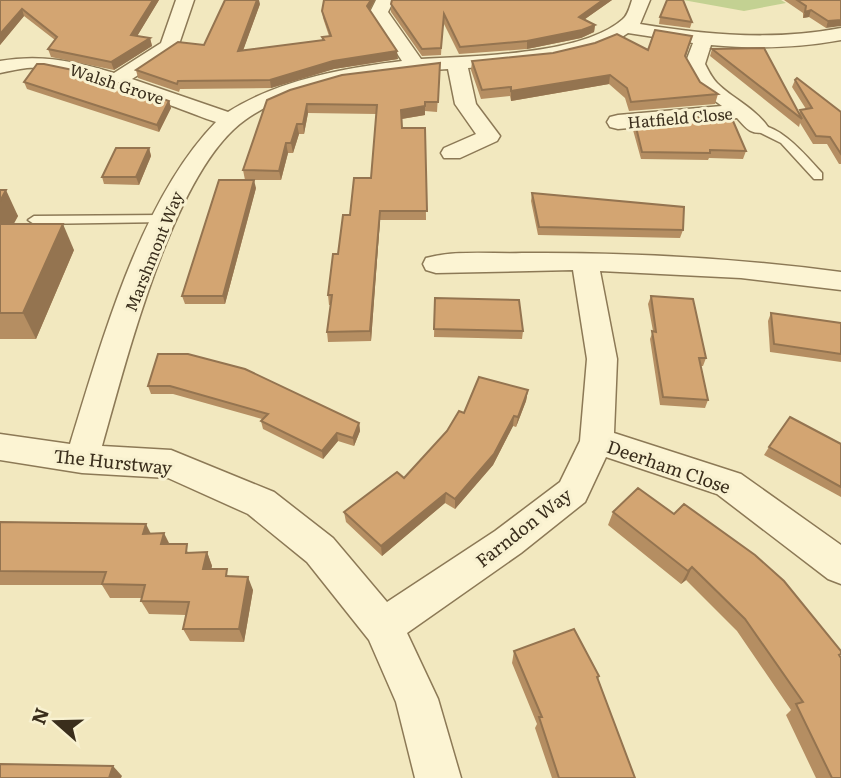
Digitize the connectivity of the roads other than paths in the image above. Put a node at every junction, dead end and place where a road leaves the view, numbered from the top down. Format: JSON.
{"nodes":[{"id":1,"x":185,"y":0,"type":"edge"},
{"id":2,"x":385,"y":0,"type":"edge"},
{"id":3,"x":641,"y":0,"type":"edge"},
{"id":4,"x":627,"y":27,"type":"junction"},
{"id":5,"x":841,"y":34,"type":"edge"},
{"id":6,"x":704,"y":39,"type":"junction"},
{"id":7,"x":457,"y":64,"type":"junction"},
{"id":8,"x":415,"y":65,"type":"junction"},
{"id":9,"x":0,"y":67,"type":"edge"},
{"id":10,"x":116,"y":81,"type":"junction"},
{"id":11,"x":749,"y":119,"type":"junction"},
{"id":12,"x":230,"y":120,"type":"junction"},
{"id":13,"x":618,"y":122,"type":"dead end"},
{"id":14,"x":489,"y":136,"type":"junction"},
{"id":15,"x":512,"y":144,"type":"dead end"},
{"id":16,"x":452,"y":153,"type":"dead end"},
{"id":17,"x":818,"y":176,"type":"dead end"},
{"id":18,"x":163,"y":219,"type":"junction"},
{"id":19,"x":34,"y":220,"type":"dead end"},
{"id":20,"x":585,"y":262,"type":"junction"},
{"id":21,"x":436,"y":266,"type":"dead end"},
{"id":22,"x":841,"y":281,"type":"edge"},
{"id":23,"x":597,"y":441,"type":"junction"},
{"id":24,"x":0,"y":447,"type":"edge"},
{"id":25,"x":82,"y":458,"type":"junction"},
{"id":26,"x":841,"y":567,"type":"edge"},
{"id":27,"x":383,"y":627,"type":"junction"},
{"id":28,"x":438,"y":778,"type":"edge"}],
"edges":[{"from":1,"to":10,"type":"street"},
{"from":2,"to":8,"type":"street"},
{"from":3,"to":4,"type":"street"},
{"from":4,"to":6,"type":"street"},
{"from":4,"to":7,"type":"street","name":"Marshmont Way"},
{"from":5,"to":6,"type":"street"},
{"from":6,"to":11,"type":"street","name":"Hatfield Close"},
{"from":7,"to":8,"type":"street","name":"Marshmont Way"},
{"from":7,"to":14,"type":"street"},
{"from":8,"to":12,"type":"street","name":"Marshmont Way"},
{"from":9,"to":10,"type":"street","name":"Walsh Grove"},
{"from":10,"to":12,"type":"street","name":"Walsh Grove"},
{"from":11,"to":13,"type":"street","name":"Hatfield Close"},
{"from":11,"to":17,"type":"lane"},
{"from":12,"to":18,"type":"street","name":"Marshmont Way"},
{"from":14,"to":15,"type":"street"},
{"from":14,"to":16,"type":"street"},
{"from":18,"to":19,"type":"lane"},
{"from":18,"to":25,"type":"street","name":"Marshmont Way"},
{"from":20,"to":21,"type":"street"},
{"from":20,"to":22,"type":"street"},
{"from":20,"to":23,"type":"street","name":"Farndon Way"},
{"from":23,"to":26,"type":"street","name":"Deerham Close"},
{"from":23,"to":27,"type":"street","name":"Farndon Way"},
{"from":24,"to":25,"type":"street","name":"The Hurstway"},
{"from":25,"to":27,"type":"street","name":"The Hurstway"},
{"from":27,"to":28,"type":"street","name":"The Hurstway"}]}
